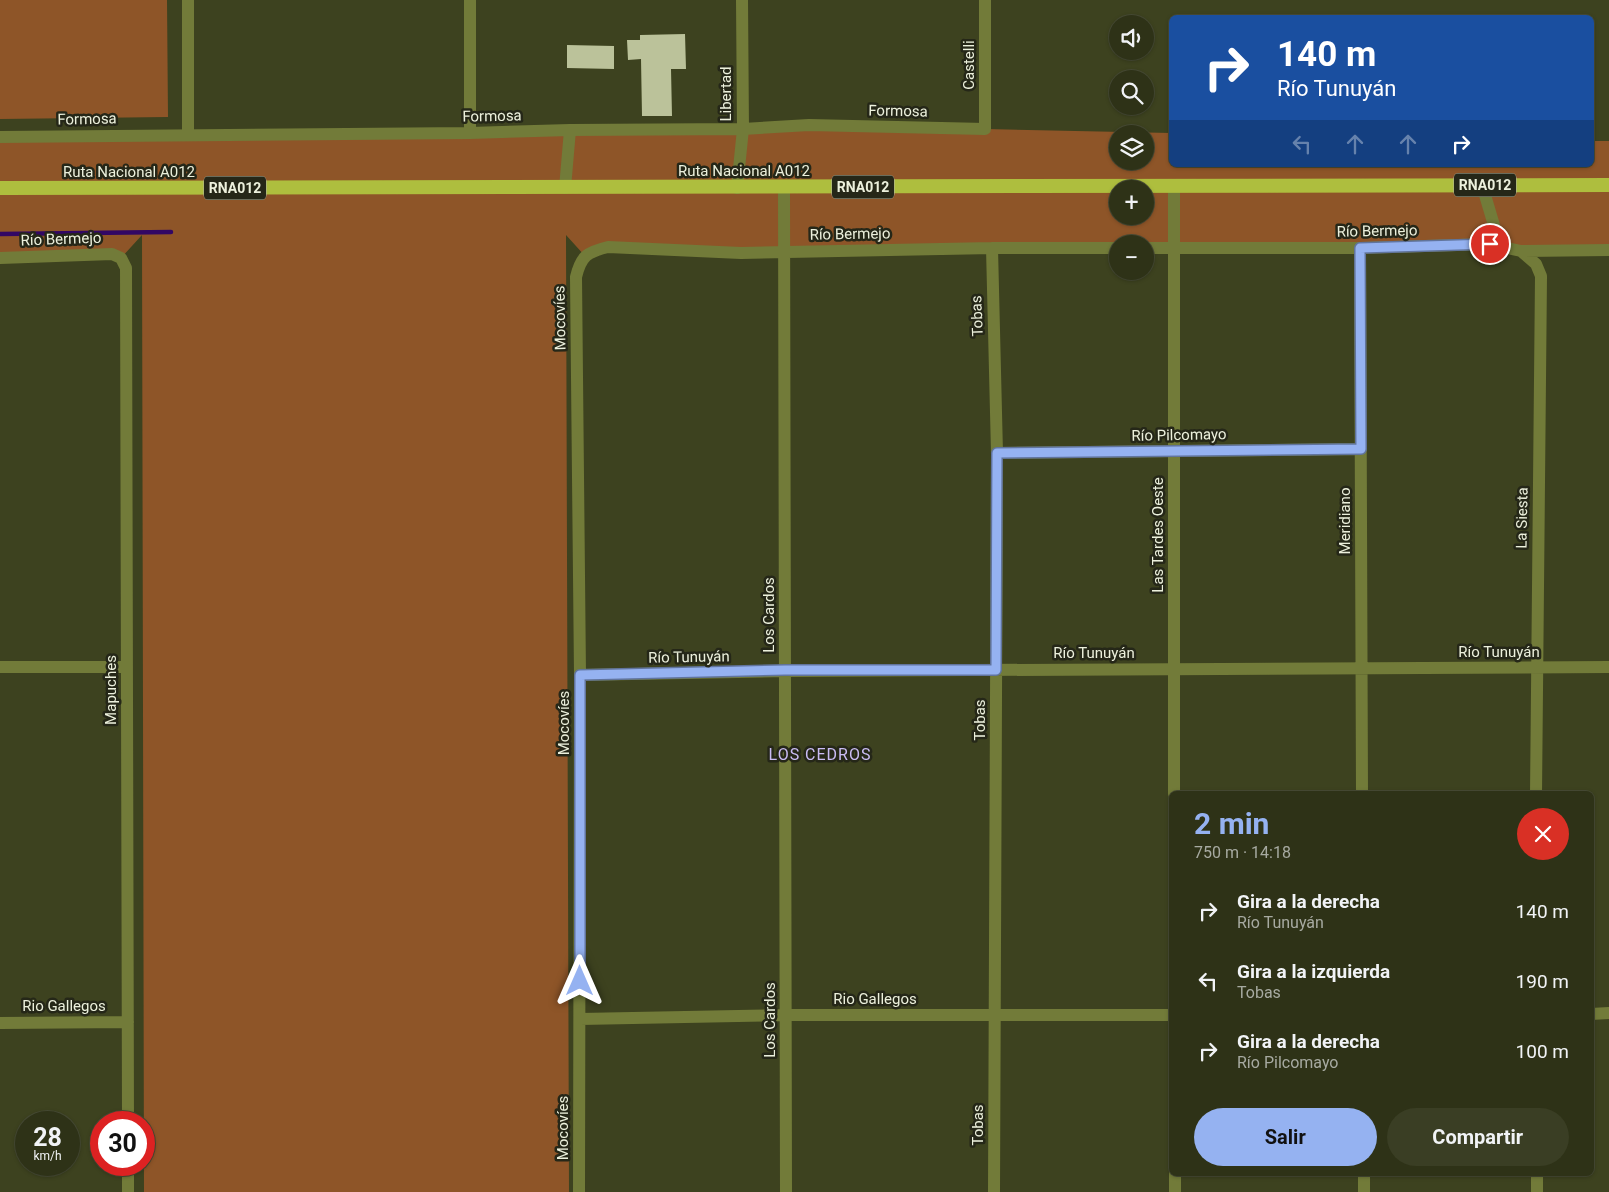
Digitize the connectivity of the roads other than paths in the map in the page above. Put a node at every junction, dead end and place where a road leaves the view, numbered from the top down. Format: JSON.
{"nodes":[{"id":1,"x":188,"y":0,"type":"edge"},
{"id":2,"x":470,"y":0,"type":"edge"},
{"id":3,"x":742,"y":0,"type":"edge"},
{"id":4,"x":985,"y":0,"type":"edge"},
{"id":5,"x":742,"y":129,"type":"junction"},
{"id":6,"x":570,"y":130,"type":"junction"},
{"id":7,"x":985,"y":130,"type":"joint"},
{"id":8,"x":470,"y":132,"type":"junction"},
{"id":9,"x":188,"y":135,"type":"junction"},
{"id":10,"x":0,"y":137,"type":"edge"},
{"id":11,"x":1482,"y":185,"type":"junction"},
{"id":12,"x":1609,"y":185,"type":"edge"},
{"id":13,"x":1174,"y":186,"type":"junction"},
{"id":14,"x":0,"y":188,"type":"edge"},
{"id":15,"x":565,"y":188,"type":"junction"},
{"id":16,"x":737,"y":188,"type":"junction"},
{"id":17,"x":784,"y":188,"type":"junction"},
{"id":18,"x":992,"y":248,"type":"junction"},
{"id":19,"x":1109,"y":248,"type":"edge"},
{"id":20,"x":1154,"y":248,"type":"edge"},
{"id":21,"x":1174,"y":248,"type":"junction"},
{"id":22,"x":1360,"y":248,"type":"junction"},
{"id":23,"x":1506,"y":248,"type":"junction"},
{"id":24,"x":1609,"y":250,"type":"edge"},
{"id":25,"x":1521,"y":251,"type":"junction"},
{"id":26,"x":784,"y":252,"type":"junction"},
{"id":27,"x":585,"y":256,"type":"joint"},
{"id":28,"x":0,"y":258,"type":"edge"},
{"id":29,"x":121,"y":258,"type":"joint"},
{"id":30,"x":1361,"y":449,"type":"junction"},
{"id":31,"x":1174,"y":451,"type":"junction"},
{"id":32,"x":997,"y":453,"type":"junction"},
{"id":33,"x":0,"y":667,"type":"edge"},
{"id":34,"x":127,"y":667,"type":"junction"},
{"id":35,"x":1609,"y":667,"type":"edge"},
{"id":36,"x":1361,"y":668,"type":"junction"},
{"id":37,"x":1536,"y":668,"type":"junction"},
{"id":38,"x":1174,"y":669,"type":"junction"},
{"id":39,"x":785,"y":670,"type":"junction"},
{"id":40,"x":996,"y":670,"type":"junction"},
{"id":41,"x":580,"y":675,"type":"junction"},
{"id":42,"x":1174,"y":791,"type":"edge"},
{"id":43,"x":1362,"y":791,"type":"edge"},
{"id":44,"x":1536,"y":791,"type":"edge"},
{"id":45,"x":1594,"y":1014,"type":"edge"},
{"id":46,"x":1609,"y":1014,"type":"edge"},
{"id":47,"x":995,"y":1015,"type":"junction"},
{"id":48,"x":1169,"y":1015,"type":"edge"},
{"id":49,"x":786,"y":1016,"type":"junction"},
{"id":50,"x":580,"y":1019,"type":"junction"},
{"id":51,"x":128,"y":1022,"type":"junction"},
{"id":52,"x":0,"y":1023,"type":"edge"},
{"id":53,"x":128,"y":1111,"type":"edge"},
{"id":54,"x":128,"y":1176,"type":"edge"},
{"id":55,"x":1175,"y":1176,"type":"edge"},
{"id":56,"x":1364,"y":1176,"type":"edge"},
{"id":57,"x":1537,"y":1176,"type":"edge"},
{"id":58,"x":128,"y":1192,"type":"edge"},
{"id":59,"x":579,"y":1192,"type":"edge"},
{"id":60,"x":786,"y":1192,"type":"edge"},
{"id":61,"x":994,"y":1192,"type":"edge"},
{"id":62,"x":1175,"y":1192,"type":"edge"},
{"id":63,"x":1364,"y":1192,"type":"edge"},
{"id":64,"x":1537,"y":1192,"type":"edge"}],
"edges":[{"from":1,"to":9,"type":"street"},
{"from":2,"to":8,"type":"street"},
{"from":3,"to":5,"type":"street","name":"Libertad"},
{"from":4,"to":7,"type":"street","name":"Castelli"},
{"from":5,"to":6,"type":"street","name":"Formosa"},
{"from":5,"to":7,"type":"street","name":"Formosa"},
{"from":5,"to":16,"type":"street","name":"Libertad"},
{"from":6,"to":8,"type":"street","name":"Formosa"},
{"from":6,"to":15,"type":"street"},
{"from":8,"to":9,"type":"street","name":"Formosa"},
{"from":9,"to":10,"type":"street","name":"Formosa"},
{"from":11,"to":12,"type":"highway","name":"Ruta Nacional A012","number":"RNA012"},
{"from":11,"to":13,"type":"highway","name":"Ruta Nacional A012","number":"RNA012"},
{"from":11,"to":23,"type":"street"},
{"from":13,"to":17,"type":"highway","name":"Ruta Nacional A012","number":"RNA012"},
{"from":13,"to":21,"type":"street","name":"Las Tardes Oeste"},
{"from":14,"to":15,"type":"highway","name":"Ruta Nacional A012","number":"RNA012"},
{"from":15,"to":16,"type":"highway","name":"Ruta Nacional A012","number":"RNA012"},
{"from":16,"to":17,"type":"highway","name":"Ruta Nacional A012","number":"RNA012"},
{"from":17,"to":26,"type":"street","name":"Los Cardos"},
{"from":18,"to":19,"type":"street","name":"Río Bermejo"},
{"from":18,"to":26,"type":"street","name":"Río Bermejo"},
{"from":18,"to":32,"type":"street","name":"Tobas"},
{"from":20,"to":21,"type":"street","name":"Río Bermejo"},
{"from":21,"to":22,"type":"street","name":"Río Bermejo"},
{"from":21,"to":31,"type":"street","name":"Las Tardes Oeste"},
{"from":22,"to":23,"type":"street","name":"Río Bermejo"},
{"from":22,"to":30,"type":"street","name":"Meridiano"},
{"from":23,"to":25,"type":"street","name":"Río Bermejo"},
{"from":24,"to":25,"type":"street","name":"Río Bermejo"},
{"from":25,"to":37,"type":"street","name":"La Siesta"},
{"from":26,"to":27,"type":"street","name":"Río Bermejo"},
{"from":26,"to":39,"type":"street","name":"Los Cardos"},
{"from":27,"to":41,"type":"street","name":"Mocovíes"},
{"from":28,"to":29,"type":"street","name":"Río Bermejo"},
{"from":29,"to":34,"type":"street","name":"Mapuches"},
{"from":30,"to":31,"type":"street","name":"Río Pilcomayo"},
{"from":30,"to":36,"type":"street","name":"Meridiano"},
{"from":31,"to":32,"type":"street","name":"Río Pilcomayo"},
{"from":31,"to":38,"type":"street","name":"Las Tardes Oeste"},
{"from":32,"to":40,"type":"street","name":"Tobas"},
{"from":33,"to":34,"type":"street"},
{"from":34,"to":51,"type":"street","name":"Mapuches"},
{"from":35,"to":37,"type":"street","name":"Río Tunuyán"},
{"from":36,"to":37,"type":"street","name":"Río Tunuyán"},
{"from":36,"to":38,"type":"street","name":"Río Tunuyán"},
{"from":36,"to":43,"type":"street","name":"Meridiano"},
{"from":37,"to":44,"type":"street","name":"La Siesta"},
{"from":38,"to":40,"type":"street","name":"Río Tunuyán"},
{"from":38,"to":42,"type":"street","name":"Las Tardes Oeste"},
{"from":39,"to":40,"type":"street","name":"Río Tunuyán"},
{"from":39,"to":41,"type":"street","name":"Río Tunuyán"},
{"from":39,"to":49,"type":"street","name":"Los Cardos"},
{"from":40,"to":47,"type":"street","name":"Tobas"},
{"from":41,"to":50,"type":"street","name":"Mocovíes"},
{"from":45,"to":46,"type":"street"},
{"from":47,"to":48,"type":"street","name":"Rio Gallegos"},
{"from":47,"to":49,"type":"street","name":"Rio Gallegos"},
{"from":47,"to":61,"type":"street","name":"Tobas"},
{"from":49,"to":50,"type":"street","name":"Rio Gallegos"},
{"from":49,"to":60,"type":"street","name":"Los Cardos"},
{"from":50,"to":59,"type":"street","name":"Mocovíes"},
{"from":51,"to":52,"type":"street","name":"Rio Gallegos"},
{"from":51,"to":53,"type":"street","name":"Mapuches"},
{"from":54,"to":58,"type":"street"},
{"from":55,"to":62,"type":"street"},
{"from":56,"to":63,"type":"street"},
{"from":57,"to":64,"type":"street"}]}
